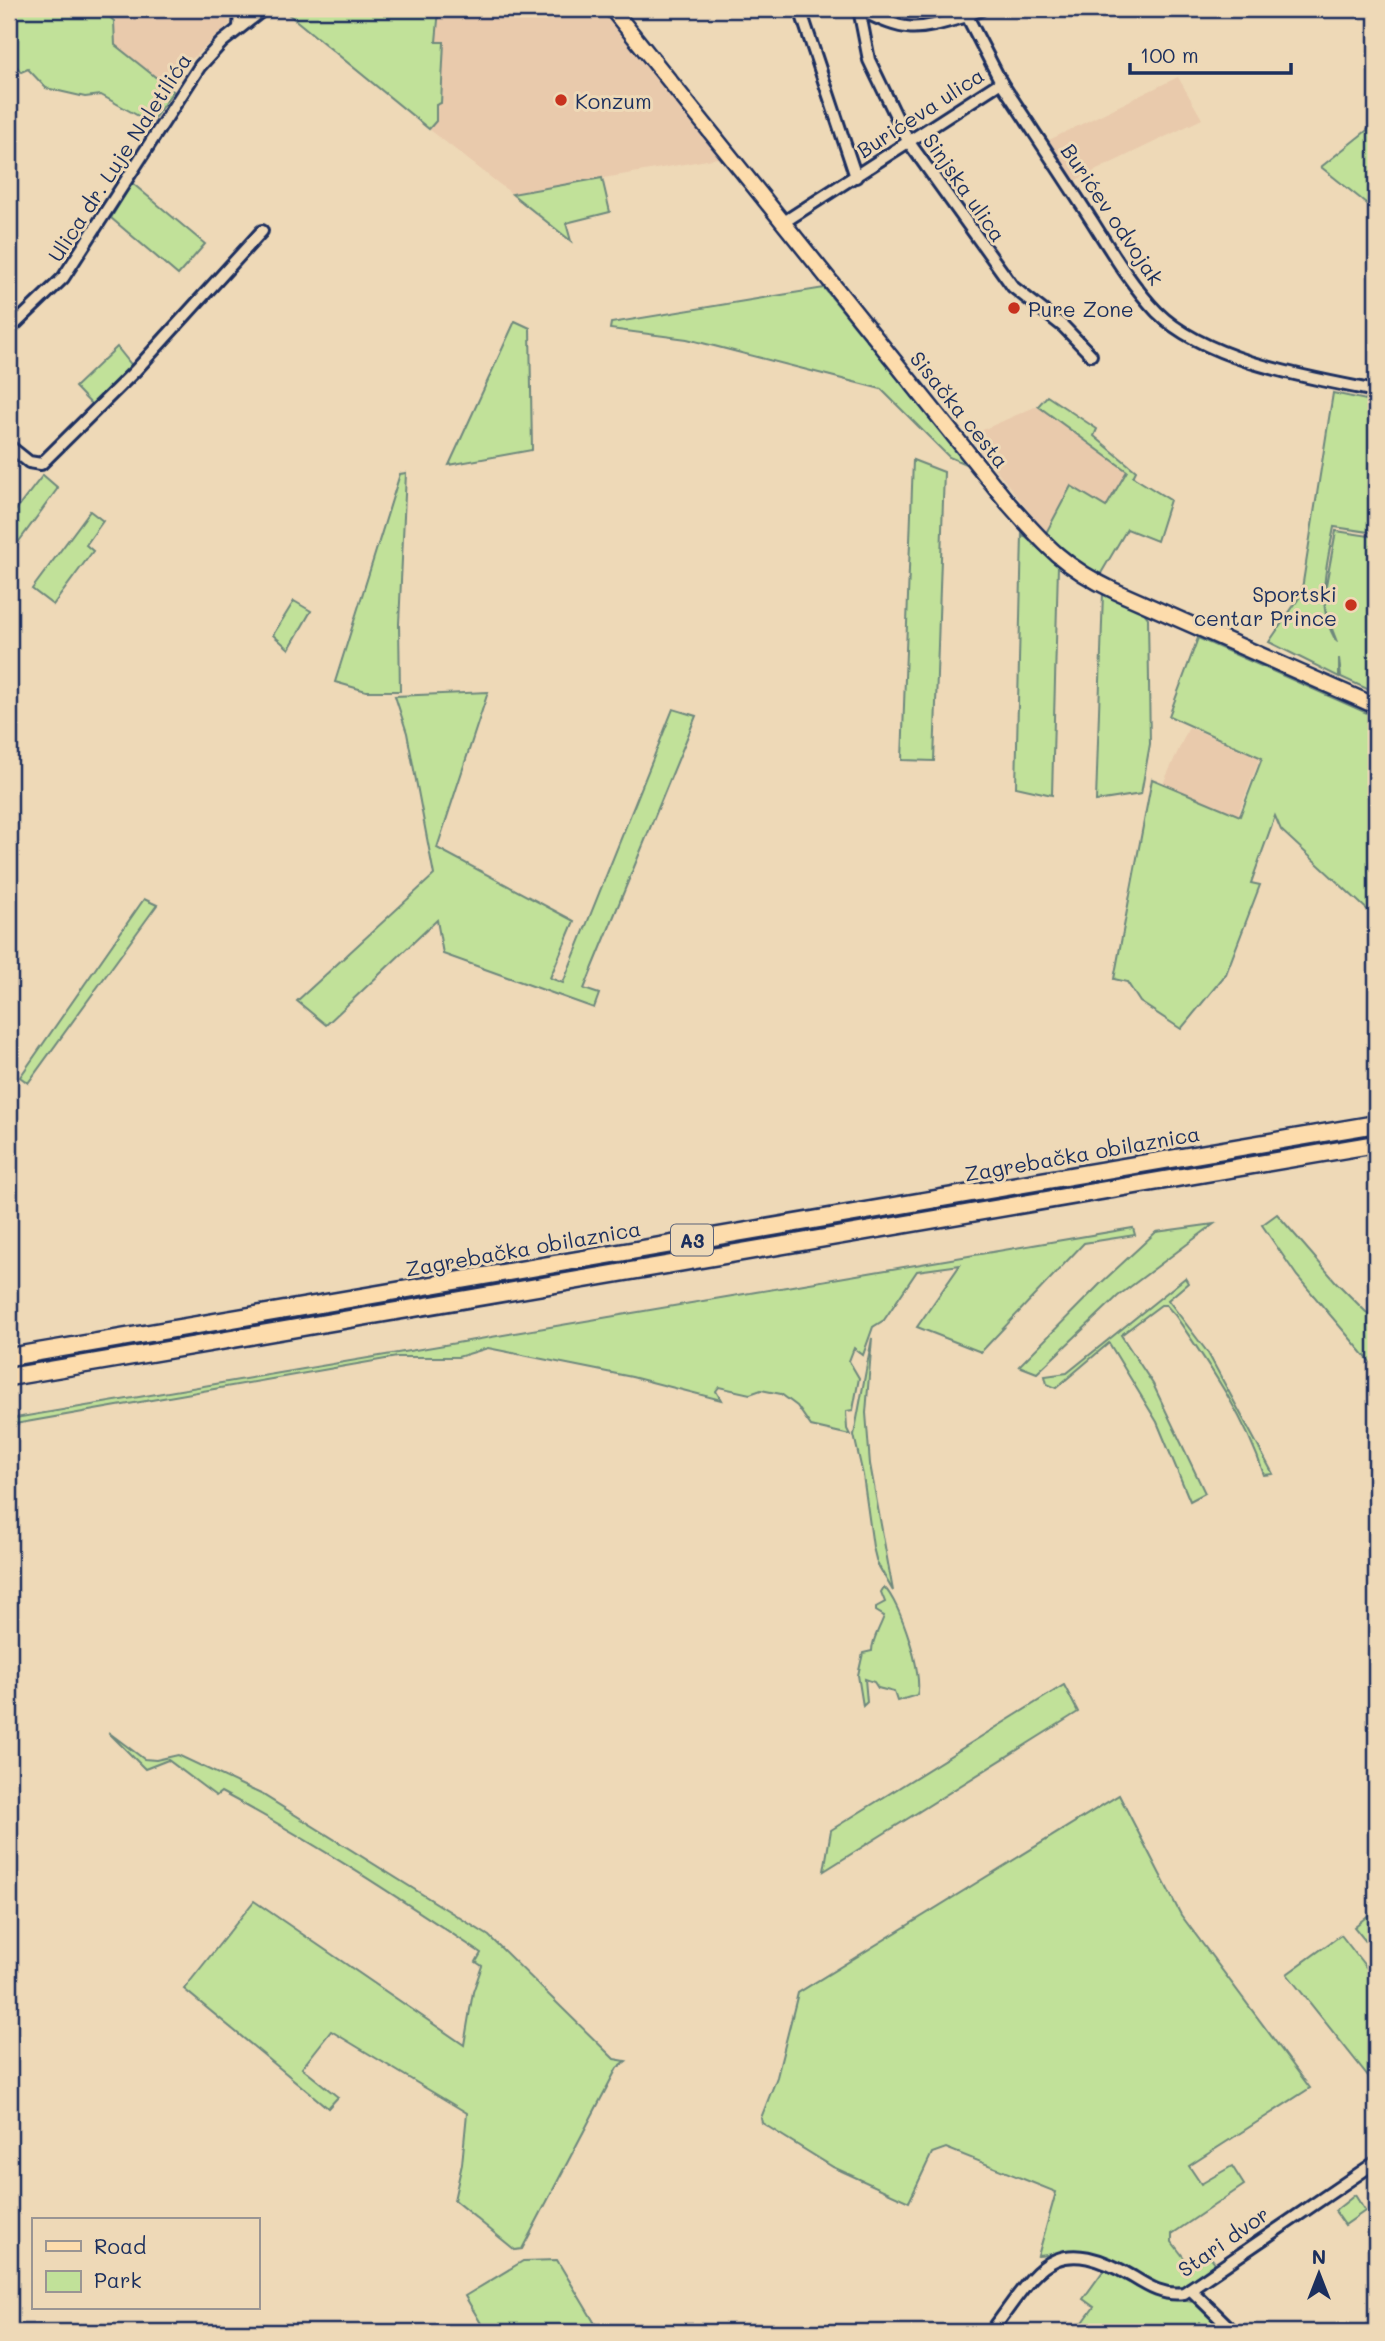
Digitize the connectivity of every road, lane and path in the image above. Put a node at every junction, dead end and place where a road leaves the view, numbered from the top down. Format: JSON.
{"nodes":[{"id":1,"x":240,"y":9,"type":"edge"},
{"id":2,"x":264,"y":9,"type":"edge"},
{"id":3,"x":612,"y":9,"type":"edge"},
{"id":4,"x":800,"y":9,"type":"edge"},
{"id":5,"x":859,"y":9,"type":"edge"},
{"id":6,"x":982,"y":9,"type":"edge"},
{"id":7,"x":967,"y":16,"type":"junction"},
{"id":8,"x":239,"y":28,"type":"junction"},
{"id":9,"x":1001,"y":82,"type":"junction"},
{"id":10,"x":908,"y":141,"type":"junction"},
{"id":11,"x":856,"y":177,"type":"junction"},
{"id":12,"x":783,"y":222,"type":"junction"},
{"id":13,"x":261,"y":231,"type":"dead end"},
{"id":14,"x":9,"y":330,"type":"edge"},
{"id":15,"x":1091,"y":355,"type":"dead end"},
{"id":16,"x":1376,"y":391,"type":"edge"},
{"id":17,"x":9,"y":446,"type":"edge"},
{"id":18,"x":1376,"y":706,"type":"edge"},
{"id":19,"x":1376,"y":1124,"type":"edge"},
{"id":20,"x":1376,"y":1144,"type":"edge"},
{"id":21,"x":9,"y":1357,"type":"edge"},
{"id":22,"x":9,"y":1377,"type":"edge"},
{"id":23,"x":1376,"y":2162,"type":"edge"},
{"id":24,"x":1190,"y":2289,"type":"junction"},
{"id":25,"x":991,"y":2332,"type":"edge"},
{"id":26,"x":1234,"y":2332,"type":"edge"}],
"edges":[{"from":1,"to":8,"type":"street"},
{"from":2,"to":8,"type":"street","name":"Ulica dr. Luje Naletilića"},
{"from":3,"to":12,"type":"main road","name":"Sisačka cesta"},
{"from":4,"to":11,"type":"street"},
{"from":5,"to":7,"type":"street"},
{"from":5,"to":10,"type":"street","name":"Sinjska ulica"},
{"from":6,"to":7,"type":"street"},
{"from":7,"to":9,"type":"street","name":"Burićeva ulica"},
{"from":8,"to":14,"type":"street","name":"Ulica dr. Luje Naletilića"},
{"from":9,"to":10,"type":"street","name":"Burićeva ulica"},
{"from":9,"to":16,"type":"street","name":"Burićev odvojak"},
{"from":10,"to":11,"type":"street","name":"Burićeva ulica"},
{"from":10,"to":15,"type":"street","name":"Sinjska ulica"},
{"from":11,"to":12,"type":"street","name":"Burićeva ulica"},
{"from":12,"to":18,"type":"main road","name":"Sisačka cesta"},
{"from":13,"to":17,"type":"street"},
{"from":19,"to":21,"type":"highway","name":"Zagrebačka obilaznica","number":"A3"},
{"from":20,"to":22,"type":"highway","name":"Zagrebačka obilaznica","number":"A3"},
{"from":23,"to":24,"type":"street","name":"Stari dvor"},
{"from":24,"to":25,"type":"street","name":"Stari dvor"},
{"from":24,"to":26,"type":"street"}]}
